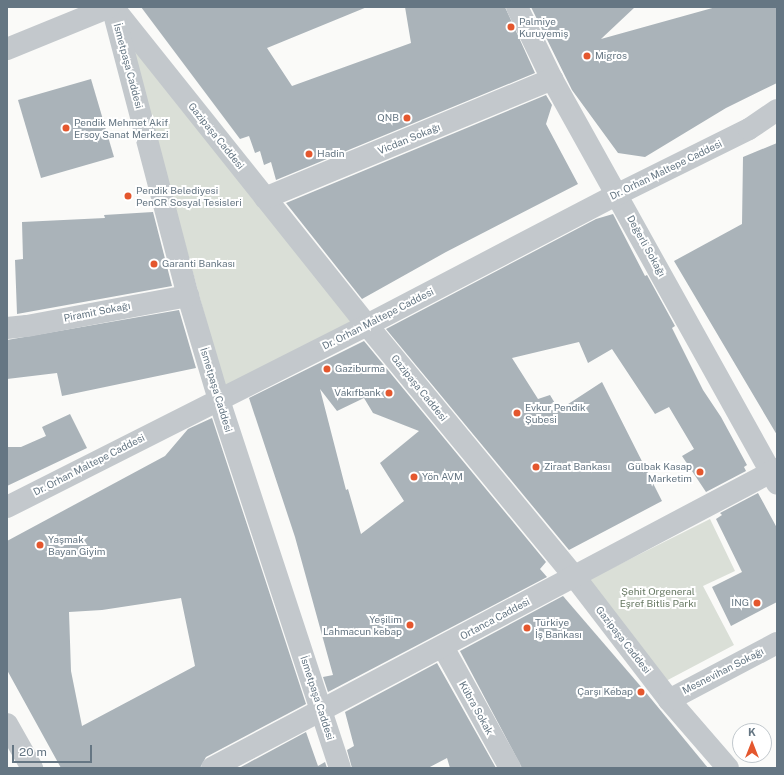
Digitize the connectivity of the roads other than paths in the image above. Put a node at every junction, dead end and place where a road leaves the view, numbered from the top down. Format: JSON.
{"nodes":[{"id":1,"x":112,"y":7,"type":"edge"},
{"id":2,"x":518,"y":7,"type":"edge"},
{"id":3,"x":7,"y":48,"type":"edge"},
{"id":4,"x":552,"y":79,"type":"junction"},
{"id":5,"x":777,"y":110,"type":"edge"},
{"id":6,"x":777,"y":123,"type":"edge"},
{"id":7,"x":749,"y":129,"type":"junction"},
{"id":8,"x":618,"y":194,"type":"junction"},
{"id":9,"x":265,"y":198,"type":"junction"},
{"id":10,"x":188,"y":296,"type":"junction"},
{"id":11,"x":367,"y":325,"type":"junction"},
{"id":12,"x":7,"y":328,"type":"edge"},
{"id":13,"x":219,"y":400,"type":"junction"},
{"id":14,"x":775,"y":475,"type":"edge"},
{"id":15,"x":7,"y":507,"type":"edge"},
{"id":16,"x":574,"y":576,"type":"junction"},
{"id":17,"x":777,"y":643,"type":"edge"},
{"id":18,"x":443,"y":647,"type":"junction"},
{"id":19,"x":669,"y":700,"type":"junction"},
{"id":20,"x":321,"y":710,"type":"junction"},
{"id":21,"x":7,"y":724,"type":"edge"},
{"id":22,"x":32,"y":768,"type":"edge"},
{"id":23,"x":212,"y":768,"type":"edge"},
{"id":24,"x":340,"y":768,"type":"edge"},
{"id":25,"x":510,"y":768,"type":"edge"},
{"id":26,"x":728,"y":768,"type":"edge"}],
"edges":[{"from":1,"to":3,"type":"street"},
{"from":1,"to":9,"type":"street","name":"Gazipaşa Caddesi"},
{"from":1,"to":10,"type":"street","name":"İsmetpaşa Caddesi"},
{"from":2,"to":4,"type":"street","name":"Değerli Sokağı"},
{"from":4,"to":8,"type":"street","name":"Değerli Sokağı"},
{"from":4,"to":9,"type":"street","name":"Vicdan Sokağı"},
{"from":5,"to":7,"type":"street"},
{"from":6,"to":7,"type":"street"},
{"from":7,"to":8,"type":"street","name":"Dr. Orhan Maltepe Caddesi"},
{"from":8,"to":11,"type":"street","name":"Dr. Orhan Maltepe Caddesi"},
{"from":8,"to":14,"type":"street","name":"Değerli Sokağı"},
{"from":9,"to":11,"type":"street","name":"Gazipaşa Caddesi"},
{"from":10,"to":12,"type":"street","name":"Piramit Sokağı"},
{"from":10,"to":13,"type":"street","name":"İsmetpaşa Caddesi"},
{"from":11,"to":13,"type":"street","name":"Dr. Orhan Maltepe Caddesi"},
{"from":11,"to":16,"type":"street","name":"Gazipaşa Caddesi"},
{"from":13,"to":15,"type":"street","name":"Dr. Orhan Maltepe Caddesi"},
{"from":13,"to":20,"type":"street","name":"İsmetpaşa Caddesi"},
{"from":14,"to":16,"type":"street","name":"Ortanca Caddesi"},
{"from":16,"to":18,"type":"street","name":"Ortanca Caddesi"},
{"from":16,"to":19,"type":"street","name":"Gazipaşa Caddesi"},
{"from":17,"to":19,"type":"street","name":"Mesnevihan Sokağı"},
{"from":18,"to":20,"type":"street","name":"Ortanca Caddesi"},
{"from":18,"to":25,"type":"street","name":"Kübra Sokak"},
{"from":19,"to":26,"type":"street","name":"Gazipaşa Caddesi"},
{"from":20,"to":23,"type":"street","name":"Ortanca Caddesi"},
{"from":20,"to":24,"type":"street","name":"İsmetpaşa Caddesi"},
{"from":21,"to":22,"type":"street"}]}
